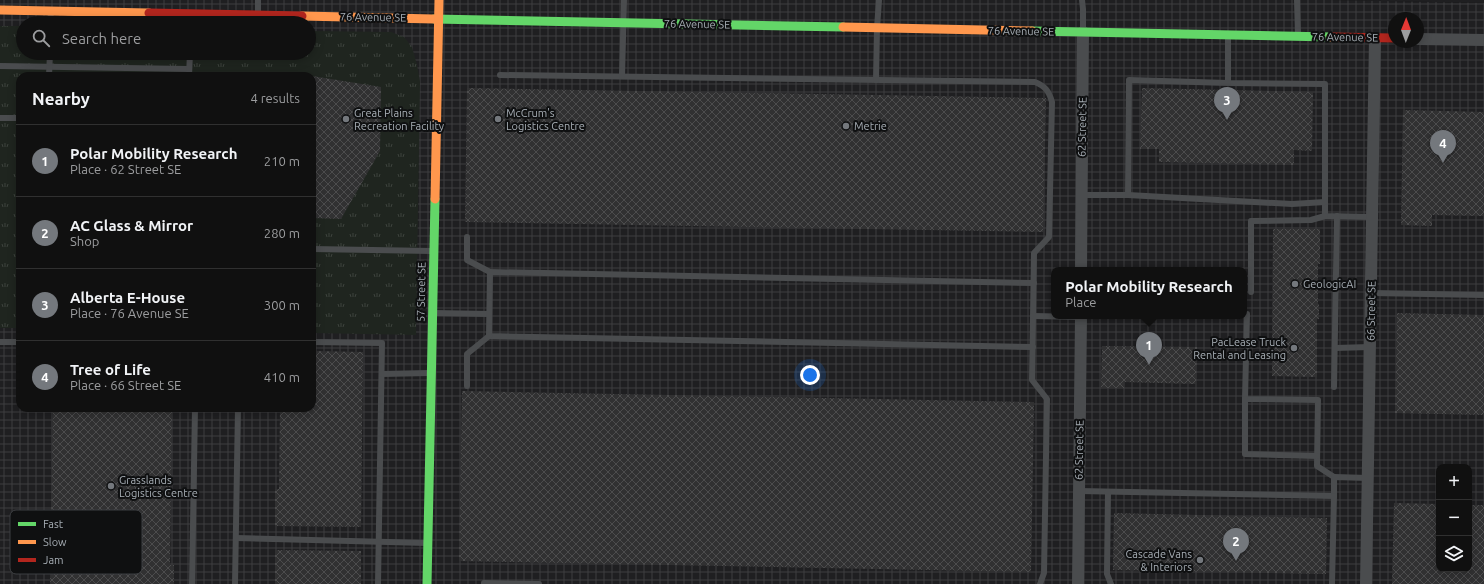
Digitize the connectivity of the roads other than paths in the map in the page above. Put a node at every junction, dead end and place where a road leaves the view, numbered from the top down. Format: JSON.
{"nodes":[{"id":1,"x":258,"y":0,"type":"edge"},
{"id":2,"x":438,"y":0,"type":"edge"},
{"id":3,"x":624,"y":0,"type":"edge"},
{"id":4,"x":879,"y":0,"type":"edge"},
{"id":5,"x":1082,"y":0,"type":"edge"},
{"id":6,"x":1297,"y":0,"type":"edge"},
{"id":7,"x":0,"y":10,"type":"edge"},
{"id":8,"x":51,"y":11,"type":"junction"},
{"id":9,"x":258,"y":15,"type":"junction"},
{"id":10,"x":51,"y":16,"type":"edge"},
{"id":11,"x":303,"y":16,"type":"edge"},
{"id":12,"x":316,"y":16,"type":"edge"},
{"id":13,"x":438,"y":19,"type":"junction"},
{"id":14,"x":623,"y":22,"type":"junction"},
{"id":15,"x":876,"y":28,"type":"junction"},
{"id":16,"x":1083,"y":32,"type":"junction"},
{"id":17,"x":1228,"y":35,"type":"junction"},
{"id":18,"x":1298,"y":36,"type":"junction"},
{"id":19,"x":1375,"y":38,"type":"junction"},
{"id":20,"x":1388,"y":38,"type":"edge"},
{"id":21,"x":1424,"y":39,"type":"edge"},
{"id":22,"x":1484,"y":40,"type":"edge"},
{"id":23,"x":50,"y":60,"type":"edge"},
{"id":24,"x":190,"y":60,"type":"edge"},
{"id":25,"x":0,"y":66,"type":"edge"},
{"id":26,"x":49,"y":67,"type":"junction"},
{"id":27,"x":49,"y":72,"type":"edge"},
{"id":28,"x":166,"y":72,"type":"edge"},
{"id":29,"x":189,"y":72,"type":"edge"},
{"id":30,"x":500,"y":75,"type":"dead end"},
{"id":31,"x":622,"y":76,"type":"junction"},
{"id":32,"x":876,"y":80,"type":"junction"},
{"id":33,"x":1228,"y":83,"type":"junction"},
{"id":34,"x":0,"y":118,"type":"edge"},
{"id":35,"x":16,"y":118,"type":"edge"},
{"id":36,"x":1082,"y":195,"type":"junction"},
{"id":37,"x":1128,"y":195,"type":"junction"},
{"id":38,"x":1325,"y":202,"type":"junction"},
{"id":39,"x":1325,"y":216,"type":"junction"},
{"id":40,"x":1337,"y":216,"type":"junction"},
{"id":41,"x":1372,"y":217,"type":"junction"},
{"id":42,"x":467,"y":237,"type":"dead end"},
{"id":43,"x":316,"y":249,"type":"edge"},
{"id":44,"x":434,"y":251,"type":"junction"},
{"id":45,"x":1081,"y":267,"type":"edge"},
{"id":46,"x":490,"y":272,"type":"junction"},
{"id":47,"x":1034,"y":283,"type":"junction"},
{"id":48,"x":1251,"y":292,"type":"dead end"},
{"id":49,"x":1371,"y":293,"type":"junction"},
{"id":50,"x":1484,"y":295,"type":"edge"},
{"id":51,"x":432,"y":313,"type":"junction"},
{"id":52,"x":490,"y":314,"type":"junction"},
{"id":53,"x":1033,"y":316,"type":"junction"},
{"id":54,"x":1051,"y":316,"type":"edge"},
{"id":55,"x":1081,"y":319,"type":"edge"},
{"id":56,"x":1247,"y":319,"type":"edge"},
{"id":57,"x":489,"y":336,"type":"junction"},
{"id":58,"x":0,"y":342,"type":"edge"},
{"id":59,"x":16,"y":342,"type":"edge"},
{"id":60,"x":316,"y":342,"type":"edge"},
{"id":61,"x":1033,"y":347,"type":"junction"},
{"id":62,"x":1370,"y":347,"type":"junction"},
{"id":63,"x":1335,"y":348,"type":"junction"},
{"id":64,"x":431,"y":373,"type":"junction"},
{"id":65,"x":382,"y":374,"type":"junction"},
{"id":66,"x":466,"y":386,"type":"dead end"},
{"id":67,"x":1334,"y":387,"type":"dead end"},
{"id":68,"x":1245,"y":399,"type":"junction"},
{"id":69,"x":195,"y":412,"type":"edge"},
{"id":70,"x":238,"y":412,"type":"edge"},
{"id":71,"x":1317,"y":456,"type":"junction"},
{"id":72,"x":1334,"y":477,"type":"junction"},
{"id":73,"x":1368,"y":478,"type":"junction"},
{"id":74,"x":1079,"y":491,"type":"junction"},
{"id":75,"x":1108,"y":492,"type":"junction"},
{"id":76,"x":1334,"y":496,"type":"junction"},
{"id":77,"x":236,"y":538,"type":"junction"},
{"id":78,"x":378,"y":542,"type":"junction"},
{"id":79,"x":428,"y":543,"type":"junction"},
{"id":80,"x":484,"y":583,"type":"dead end"},
{"id":81,"x":192,"y":584,"type":"edge"},
{"id":82,"x":235,"y":584,"type":"edge"},
{"id":83,"x":378,"y":584,"type":"edge"},
{"id":84,"x":427,"y":584,"type":"edge"},
{"id":85,"x":539,"y":584,"type":"edge"},
{"id":86,"x":1040,"y":584,"type":"edge"},
{"id":87,"x":1078,"y":584,"type":"edge"},
{"id":88,"x":1111,"y":584,"type":"edge"},
{"id":89,"x":1332,"y":584,"type":"edge"},
{"id":90,"x":1366,"y":584,"type":"edge"}],
"edges":[{"from":1,"to":9,"type":"lane"},
{"from":2,"to":13,"type":"street","name":"57 Street SE"},
{"from":3,"to":14,"type":"lane"},
{"from":4,"to":15,"type":"lane"},
{"from":5,"to":16,"type":"lane"},
{"from":6,"to":18,"type":"lane"},
{"from":7,"to":8,"type":"street","name":"76 Avenue SE"},
{"from":8,"to":9,"type":"street","name":"76 Avenue SE"},
{"from":8,"to":10,"type":"lane"},
{"from":9,"to":11,"type":"street","name":"76 Avenue SE"},
{"from":12,"to":13,"type":"street","name":"76 Avenue SE"},
{"from":13,"to":14,"type":"street","name":"76 Avenue SE"},
{"from":13,"to":44,"type":"street","name":"57 Street SE"},
{"from":14,"to":15,"type":"street","name":"76 Avenue SE"},
{"from":14,"to":31,"type":"lane"},
{"from":15,"to":16,"type":"street","name":"76 Avenue SE"},
{"from":15,"to":32,"type":"lane"},
{"from":16,"to":17,"type":"street","name":"76 Avenue SE"},
{"from":16,"to":36,"type":"street","name":"62 Street SE"},
{"from":17,"to":18,"type":"street","name":"76 Avenue SE"},
{"from":17,"to":33,"type":"lane"},
{"from":18,"to":19,"type":"street","name":"76 Avenue SE"},
{"from":19,"to":20,"type":"street","name":"76 Avenue SE"},
{"from":19,"to":41,"type":"street","name":"66 Street SE"},
{"from":21,"to":22,"type":"street"},
{"from":23,"to":26,"type":"lane"},
{"from":24,"to":29,"type":"lane"},
{"from":25,"to":26,"type":"lane"},
{"from":26,"to":27,"type":"lane"},
{"from":26,"to":28,"type":"lane"},
{"from":30,"to":31,"type":"lane"},
{"from":31,"to":32,"type":"lane"},
{"from":32,"to":47,"type":"lane"},
{"from":33,"to":37,"type":"lane"},
{"from":33,"to":38,"type":"lane"},
{"from":34,"to":35,"type":"lane"},
{"from":36,"to":37,"type":"lane"},
{"from":36,"to":45,"type":"street","name":"62 Street SE"},
{"from":37,"to":38,"type":"lane"},
{"from":38,"to":39,"type":"lane"},
{"from":39,"to":40,"type":"lane"},
{"from":39,"to":48,"type":"lane"},
{"from":40,"to":41,"type":"lane"},
{"from":40,"to":63,"type":"lane"},
{"from":41,"to":49,"type":"street","name":"66 Street SE"},
{"from":42,"to":46,"type":"lane"},
{"from":43,"to":44,"type":"lane"},
{"from":44,"to":51,"type":"street","name":"57 Street SE"},
{"from":46,"to":47,"type":"lane"},
{"from":46,"to":52,"type":"lane"},
{"from":47,"to":53,"type":"lane"},
{"from":49,"to":50,"type":"lane"},
{"from":49,"to":62,"type":"street","name":"66 Street SE"},
{"from":51,"to":52,"type":"lane"},
{"from":51,"to":64,"type":"street","name":"57 Street SE"},
{"from":52,"to":57,"type":"lane"},
{"from":53,"to":54,"type":"lane"},
{"from":53,"to":61,"type":"lane"},
{"from":55,"to":74,"type":"street","name":"62 Street SE"},
{"from":56,"to":68,"type":"lane"},
{"from":57,"to":61,"type":"lane"},
{"from":57,"to":66,"type":"lane"},
{"from":58,"to":59,"type":"lane"},
{"from":60,"to":65,"type":"lane"},
{"from":61,"to":86,"type":"lane"},
{"from":62,"to":63,"type":"lane"},
{"from":62,"to":73,"type":"street","name":"66 Street SE"},
{"from":63,"to":67,"type":"lane"},
{"from":64,"to":65,"type":"lane"},
{"from":64,"to":79,"type":"street","name":"57 Street SE"},
{"from":65,"to":78,"type":"lane"},
{"from":68,"to":71,"type":"lane"},
{"from":68,"to":71,"type":"lane"},
{"from":69,"to":81,"type":"lane"},
{"from":70,"to":77,"type":"lane"},
{"from":71,"to":72,"type":"lane"},
{"from":72,"to":73,"type":"lane"},
{"from":72,"to":76,"type":"lane"},
{"from":73,"to":90,"type":"street","name":"66 Street SE"},
{"from":74,"to":75,"type":"lane"},
{"from":74,"to":87,"type":"street","name":"62 Street SE"},
{"from":75,"to":76,"type":"lane"},
{"from":75,"to":88,"type":"lane"},
{"from":76,"to":89,"type":"lane"},
{"from":77,"to":78,"type":"lane"},
{"from":77,"to":82,"type":"lane"},
{"from":78,"to":79,"type":"lane"},
{"from":78,"to":83,"type":"lane"},
{"from":79,"to":84,"type":"street","name":"57 Street SE"},
{"from":80,"to":85,"type":"lane"}]}
